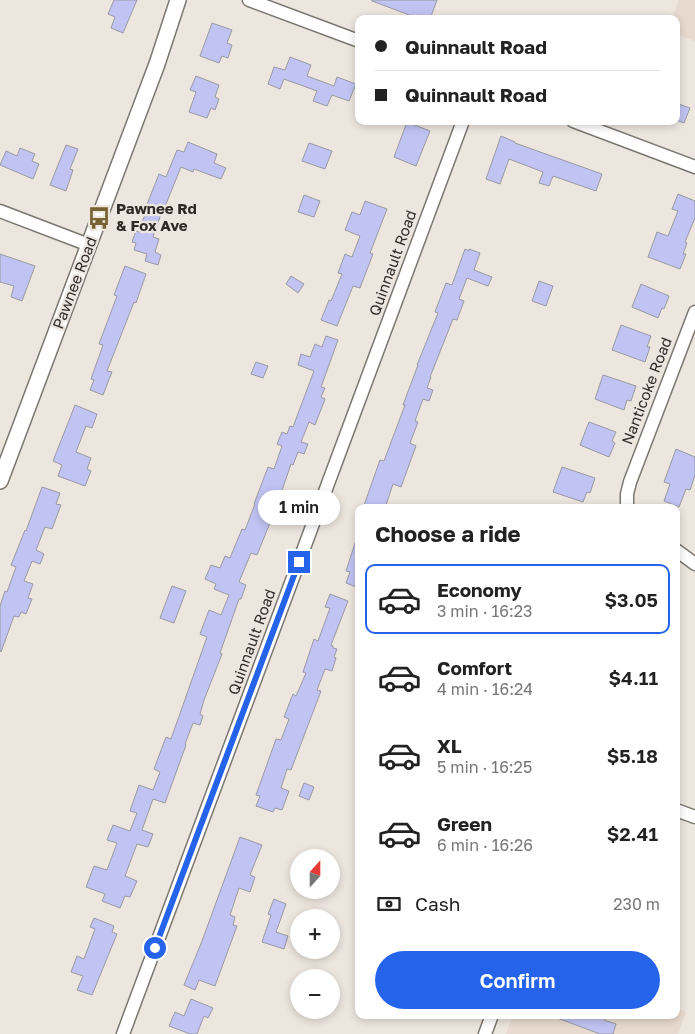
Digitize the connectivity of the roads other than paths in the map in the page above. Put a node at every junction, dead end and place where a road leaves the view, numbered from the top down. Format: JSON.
{"nodes":[{"id":1,"x":178,"y":0,"type":"edge"},
{"id":2,"x":249,"y":0,"type":"edge"},
{"id":3,"x":355,"y":40,"type":"edge"},
{"id":4,"x":462,"y":125,"type":"edge"},
{"id":5,"x":583,"y":125,"type":"edge"},
{"id":6,"x":695,"y":167,"type":"edge"},
{"id":7,"x":0,"y":211,"type":"edge"},
{"id":8,"x":89,"y":245,"type":"junction"},
{"id":9,"x":695,"y":312,"type":"edge"},
{"id":10,"x":0,"y":481,"type":"edge"},
{"id":11,"x":627,"y":504,"type":"edge"},
{"id":12,"x":680,"y":553,"type":"edge"},
{"id":13,"x":695,"y":564,"type":"edge"},
{"id":14,"x":680,"y":811,"type":"edge"},
{"id":15,"x":695,"y":816,"type":"edge"},
{"id":16,"x":491,"y":1019,"type":"edge"},
{"id":17,"x":123,"y":1034,"type":"edge"},
{"id":18,"x":485,"y":1034,"type":"edge"}],
"edges":[{"from":1,"to":8,"type":"street","name":"Pawnee Road"},
{"from":2,"to":3,"type":"street"},
{"from":4,"to":17,"type":"street","name":"Quinnault Road"},
{"from":5,"to":6,"type":"street"},
{"from":7,"to":8,"type":"street"},
{"from":8,"to":10,"type":"street","name":"Pawnee Road"},
{"from":9,"to":11,"type":"street","name":"Nanticoke Road"},
{"from":12,"to":13,"type":"street"},
{"from":14,"to":15,"type":"street"},
{"from":16,"to":18,"type":"street"}]}
